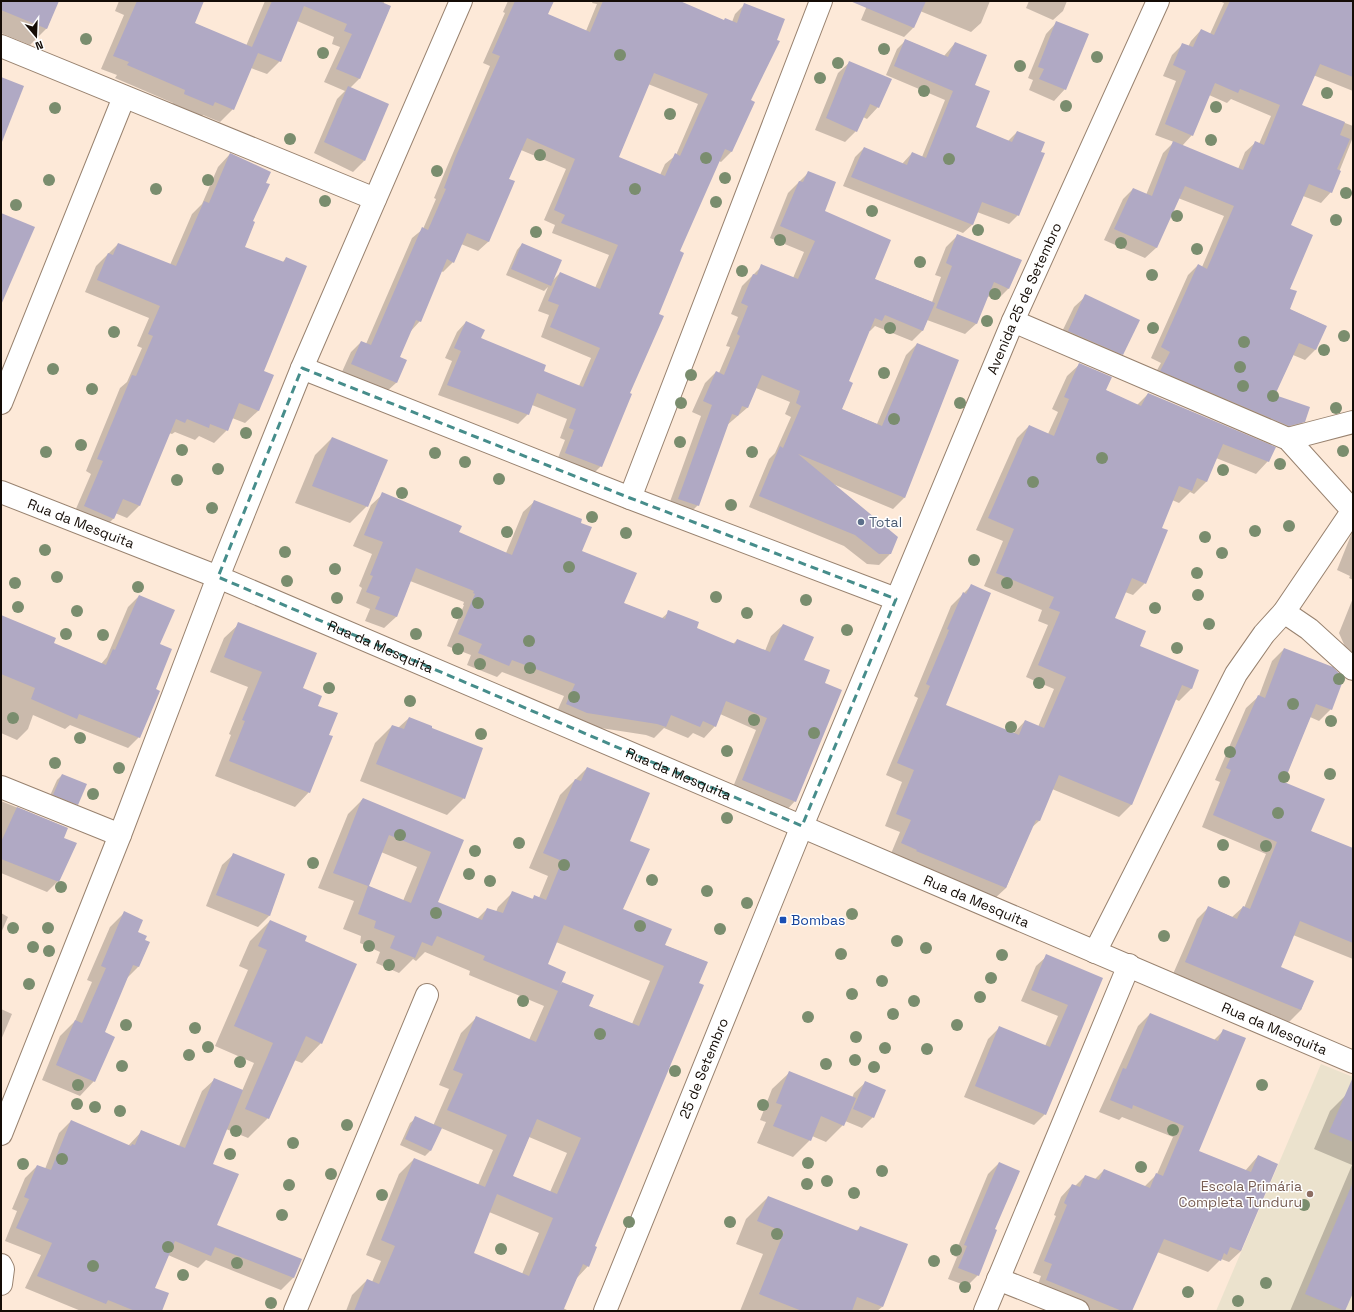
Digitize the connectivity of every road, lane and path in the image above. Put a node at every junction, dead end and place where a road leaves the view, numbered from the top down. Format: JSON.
{"nodes":[{"id":1,"x":460,"y":1,"type":"edge"},
{"id":2,"x":821,"y":1,"type":"edge"},
{"id":3,"x":1158,"y":1,"type":"edge"},
{"id":4,"x":1,"y":46,"type":"edge"},
{"id":5,"x":124,"y":97,"type":"junction"},
{"id":6,"x":375,"y":199,"type":"junction"},
{"id":7,"x":1013,"y":322,"type":"junction"},
{"id":8,"x":302,"y":368,"type":"junction"},
{"id":9,"x":1,"y":403,"type":"edge"},
{"id":10,"x":1353,"y":422,"type":"edge"},
{"id":11,"x":1288,"y":439,"type":"junction"},
{"id":12,"x":1,"y":492,"type":"edge"},
{"id":13,"x":630,"y":498,"type":"junction"},
{"id":14,"x":1353,"y":510,"type":"edge"},
{"id":15,"x":218,"y":577,"type":"junction"},
{"id":16,"x":896,"y":599,"type":"junction"},
{"id":17,"x":1284,"y":612,"type":"junction"},
{"id":18,"x":1353,"y":668,"type":"edge"},
{"id":19,"x":1,"y":787,"type":"edge"},
{"id":20,"x":802,"y":826,"type":"junction"},
{"id":21,"x":120,"y":835,"type":"junction"},
{"id":22,"x":1094,"y":952,"type":"junction"},
{"id":23,"x":1129,"y":965,"type":"junction"},
{"id":24,"x":427,"y":995,"type":"dead end"},
{"id":25,"x":1353,"y":1062,"type":"edge"},
{"id":26,"x":1,"y":1134,"type":"edge"},
{"id":27,"x":1,"y":1265,"type":"edge"},
{"id":28,"x":998,"y":1279,"type":"junction"},
{"id":29,"x":1,"y":1284,"type":"edge"},
{"id":30,"x":295,"y":1311,"type":"edge"},
{"id":31,"x":605,"y":1311,"type":"edge"},
{"id":32,"x":985,"y":1311,"type":"edge"},
{"id":33,"x":1078,"y":1311,"type":"edge"}],
"edges":[{"from":1,"to":6,"type":"street"},
{"from":2,"to":13,"type":"street"},
{"from":3,"to":7,"type":"street","name":"Avenida 25 de Setembro"},
{"from":4,"to":5,"type":"street"},
{"from":5,"to":6,"type":"street"},
{"from":5,"to":9,"type":"street"},
{"from":6,"to":8,"type":"street"},
{"from":7,"to":11,"type":"street"},
{"from":7,"to":16,"type":"street","name":"Avenida 25 de Setembro"},
{"from":8,"to":13,"type":"street"},
{"from":8,"to":15,"type":"street"},
{"from":10,"to":11,"type":"street"},
{"from":11,"to":14,"type":"street"},
{"from":12,"to":15,"type":"street","name":"Rua da Mesquita"},
{"from":13,"to":16,"type":"street"},
{"from":14,"to":17,"type":"street"},
{"from":15,"to":20,"type":"street","name":"Rua da Mesquita"},
{"from":15,"to":21,"type":"street"},
{"from":16,"to":20,"type":"street","name":"Avenida 25 de Setembro"},
{"from":17,"to":18,"type":"street"},
{"from":17,"to":22,"type":"street"},
{"from":19,"to":21,"type":"street"},
{"from":20,"to":22,"type":"street","name":"Rua da Mesquita"},
{"from":20,"to":31,"type":"street","name":"25 de Setembro"},
{"from":21,"to":26,"type":"street"},
{"from":22,"to":23,"type":"street","name":"Rua da Mesquita"},
{"from":23,"to":25,"type":"street","name":"Rua da Mesquita"},
{"from":23,"to":28,"type":"street"},
{"from":24,"to":30,"type":"street"},
{"from":27,"to":29,"type":"street"},
{"from":28,"to":32,"type":"street"},
{"from":28,"to":33,"type":"street"}]}
